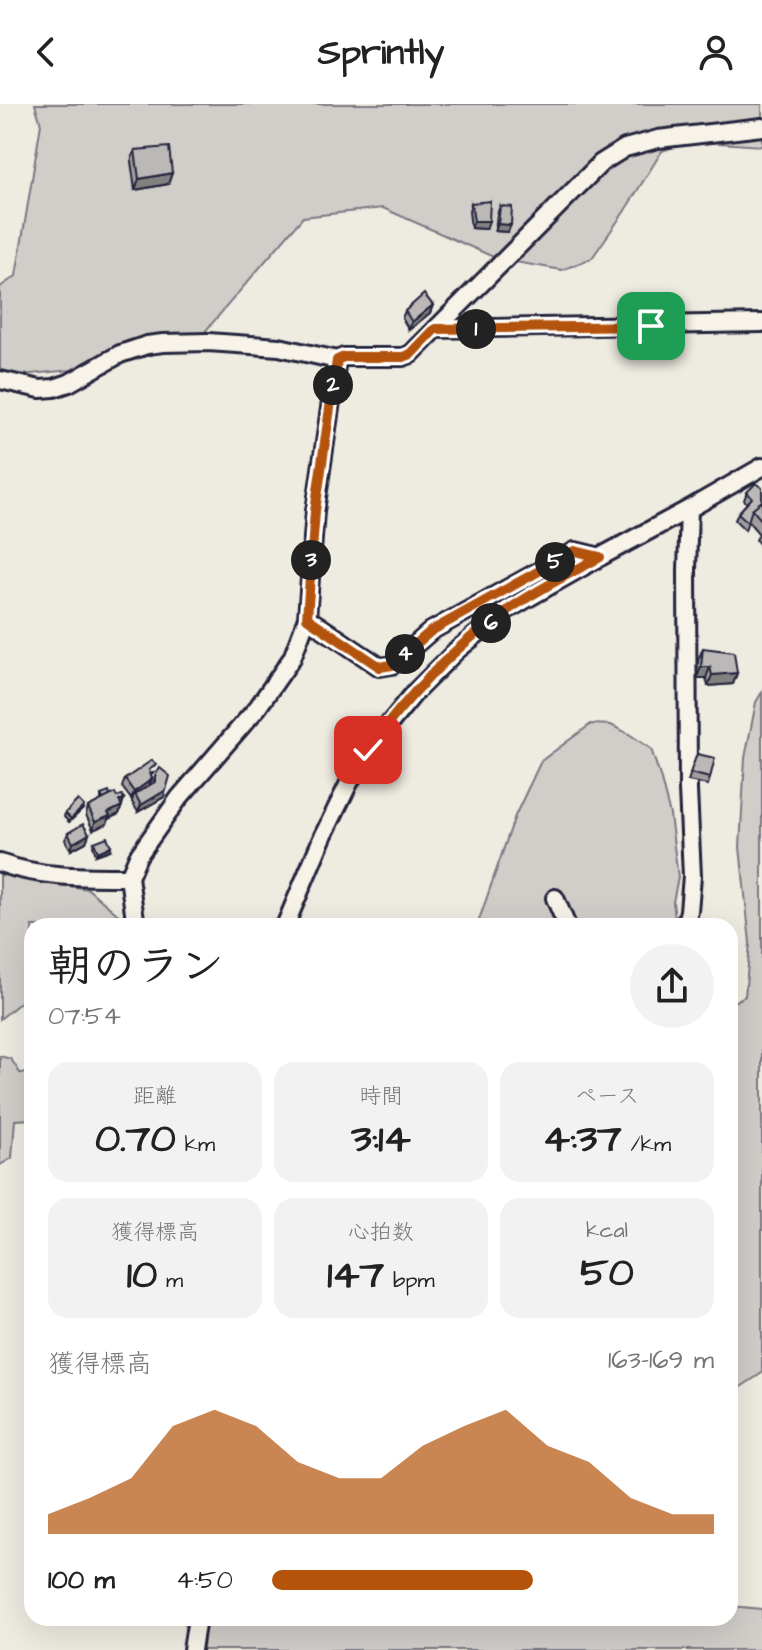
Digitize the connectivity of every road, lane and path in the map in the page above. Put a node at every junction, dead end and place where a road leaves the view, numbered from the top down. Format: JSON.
{"nodes":[{"id":1,"x":762,"y":127,"type":"edge"},
{"id":2,"x":762,"y":323,"type":"edge"},
{"id":3,"x":435,"y":329,"type":"junction"},
{"id":4,"x":337,"y":360,"type":"junction"},
{"id":5,"x":0,"y":380,"type":"edge"},
{"id":6,"x":762,"y":467,"type":"edge"},
{"id":7,"x":689,"y":509,"type":"junction"},
{"id":8,"x":600,"y":557,"type":"junction"},
{"id":9,"x":307,"y":618,"type":"junction"},
{"id":10,"x":0,"y":863,"type":"edge"},
{"id":11,"x":129,"y":877,"type":"junction"},
{"id":12,"x":555,"y":898,"type":"dead end"},
{"id":13,"x":135,"y":918,"type":"edge"},
{"id":14,"x":288,"y":918,"type":"edge"},
{"id":15,"x":564,"y":918,"type":"edge"},
{"id":16,"x":687,"y":918,"type":"edge"},
{"id":17,"x":196,"y":1626,"type":"edge"},
{"id":18,"x":192,"y":1650,"type":"edge"}],
"edges":[{"from":1,"to":3,"type":"street"},
{"from":2,"to":3,"type":"street"},
{"from":3,"to":4,"type":"street"},
{"from":4,"to":5,"type":"street"},
{"from":4,"to":9,"type":"street"},
{"from":6,"to":7,"type":"street"},
{"from":7,"to":8,"type":"street"},
{"from":7,"to":16,"type":"street"},
{"from":8,"to":9,"type":"street"},
{"from":8,"to":14,"type":"street"},
{"from":9,"to":11,"type":"street"},
{"from":10,"to":11,"type":"street"},
{"from":11,"to":13,"type":"street"},
{"from":12,"to":15,"type":"street"},
{"from":17,"to":18,"type":"street"}]}
